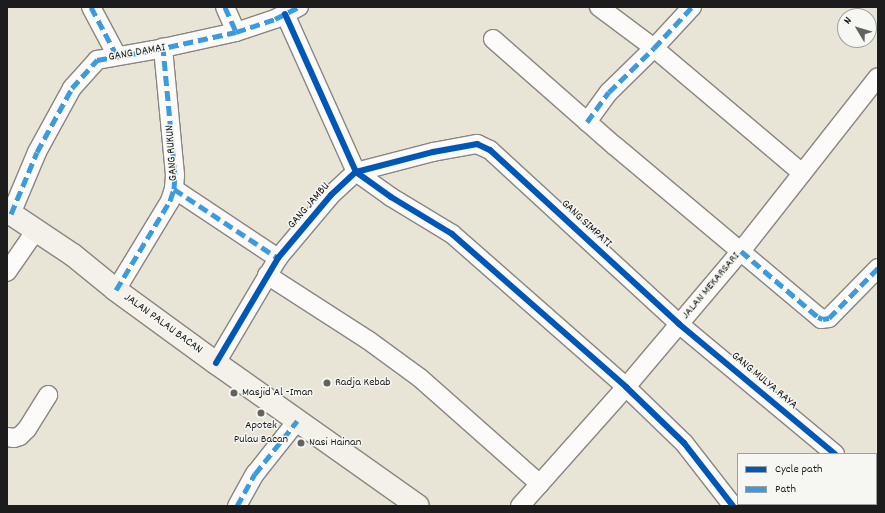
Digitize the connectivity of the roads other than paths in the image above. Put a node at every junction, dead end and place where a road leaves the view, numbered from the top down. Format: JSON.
{"nodes":[{"id":1,"x":91,"y":7,"type":"edge"},
{"id":2,"x":225,"y":7,"type":"edge"},
{"id":3,"x":599,"y":7,"type":"edge"},
{"id":4,"x":692,"y":7,"type":"edge"},
{"id":5,"x":292,"y":11,"type":"edge"},
{"id":6,"x":236,"y":32,"type":"junction"},
{"id":7,"x":493,"y":38,"type":"dead end"},
{"id":8,"x":163,"y":48,"type":"junction"},
{"id":9,"x":654,"y":48,"type":"junction"},
{"id":10,"x":117,"y":56,"type":"junction"},
{"id":11,"x":878,"y":77,"type":"edge"},
{"id":12,"x":587,"y":122,"type":"junction"},
{"id":13,"x":477,"y":144,"type":"joint"},
{"id":14,"x":356,"y":172,"type":"junction"},
{"id":15,"x":802,"y":173,"type":"junction"},
{"id":16,"x":174,"y":189,"type":"junction"},
{"id":17,"x":9,"y":212,"type":"edge"},
{"id":18,"x":36,"y":230,"type":"junction"},
{"id":19,"x":741,"y":251,"type":"junction"},
{"id":20,"x":278,"y":258,"type":"junction"},
{"id":21,"x":878,"y":268,"type":"edge"},
{"id":22,"x":7,"y":272,"type":"edge"},
{"id":23,"x":268,"y":275,"type":"junction"},
{"id":24,"x":116,"y":290,"type":"junction"},
{"id":25,"x":679,"y":324,"type":"junction"},
{"id":26,"x":216,"y":363,"type":"junction"},
{"id":27,"x":626,"y":387,"type":"junction"},
{"id":28,"x":48,"y":395,"type":"dead end"},
{"id":29,"x":297,"y":421,"type":"junction"},
{"id":30,"x":7,"y":437,"type":"edge"},
{"id":31,"x":834,"y":453,"type":"edge"},
{"id":32,"x":540,"y":484,"type":"junction"},
{"id":33,"x":237,"y":506,"type":"edge"},
{"id":34,"x":418,"y":506,"type":"edge"},
{"id":35,"x":520,"y":506,"type":"edge"},
{"id":36,"x":733,"y":506,"type":"edge"}],
"edges":[{"from":1,"to":10,"type":"street"},
{"from":2,"to":6,"type":"street"},
{"from":3,"to":9,"type":"street"},
{"from":4,"to":9,"type":"street"},
{"from":5,"to":6,"type":"street","name":"GANG DAMAI"},
{"from":5,"to":14,"type":"street"},
{"from":6,"to":8,"type":"street","name":"GANG DAMAI"},
{"from":7,"to":12,"type":"street"},
{"from":8,"to":10,"type":"street","name":"GANG DAMAI"},
{"from":8,"to":16,"type":"street","name":"GANG RUKUN"},
{"from":9,"to":12,"type":"street"},
{"from":9,"to":15,"type":"street"},
{"from":10,"to":17,"type":"street","name":"GANG DAMAI"},
{"from":11,"to":15,"type":"street","name":"JALAN MEKARSARI"},
{"from":12,"to":19,"type":"street"},
{"from":13,"to":14,"type":"street","name":"GANG JAMBU"},
{"from":13,"to":25,"type":"street","name":"GANG SIMPATI"},
{"from":14,"to":20,"type":"street","name":"GANG JAMBU"},
{"from":14,"to":27,"type":"street"},
{"from":15,"to":19,"type":"street","name":"JALAN MEKARSARI"},
{"from":16,"to":20,"type":"street"},
{"from":16,"to":24,"type":"street","name":"GANG RUKUN"},
{"from":17,"to":18,"type":"street","name":"JALAN PALAU BACAN"},
{"from":18,"to":22,"type":"street"},
{"from":18,"to":24,"type":"street","name":"JALAN PALAU BACAN"},
{"from":19,"to":21,"type":"street"},
{"from":19,"to":25,"type":"street","name":"JALAN MEKARSARI"},
{"from":20,"to":23,"type":"street","name":"GANG JAMBU"},
{"from":23,"to":26,"type":"street","name":"GANG JAMBU"},
{"from":23,"to":32,"type":"street"},
{"from":24,"to":26,"type":"street","name":"JALAN PALAU BACAN"},
{"from":25,"to":27,"type":"street","name":"JALAN MEKARSARI"},
{"from":25,"to":31,"type":"street","name":"GANG MULYA RAYA"},
{"from":26,"to":29,"type":"street","name":"JALAN PALAU BACAN"},
{"from":27,"to":32,"type":"street","name":"JALAN MEKARSARI"},
{"from":27,"to":36,"type":"street"},
{"from":28,"to":30,"type":"street"},
{"from":29,"to":33,"type":"street"},
{"from":29,"to":34,"type":"street","name":"JALAN PALAU BACAN"},
{"from":32,"to":35,"type":"street","name":"JALAN MEKARSARI"}]}
